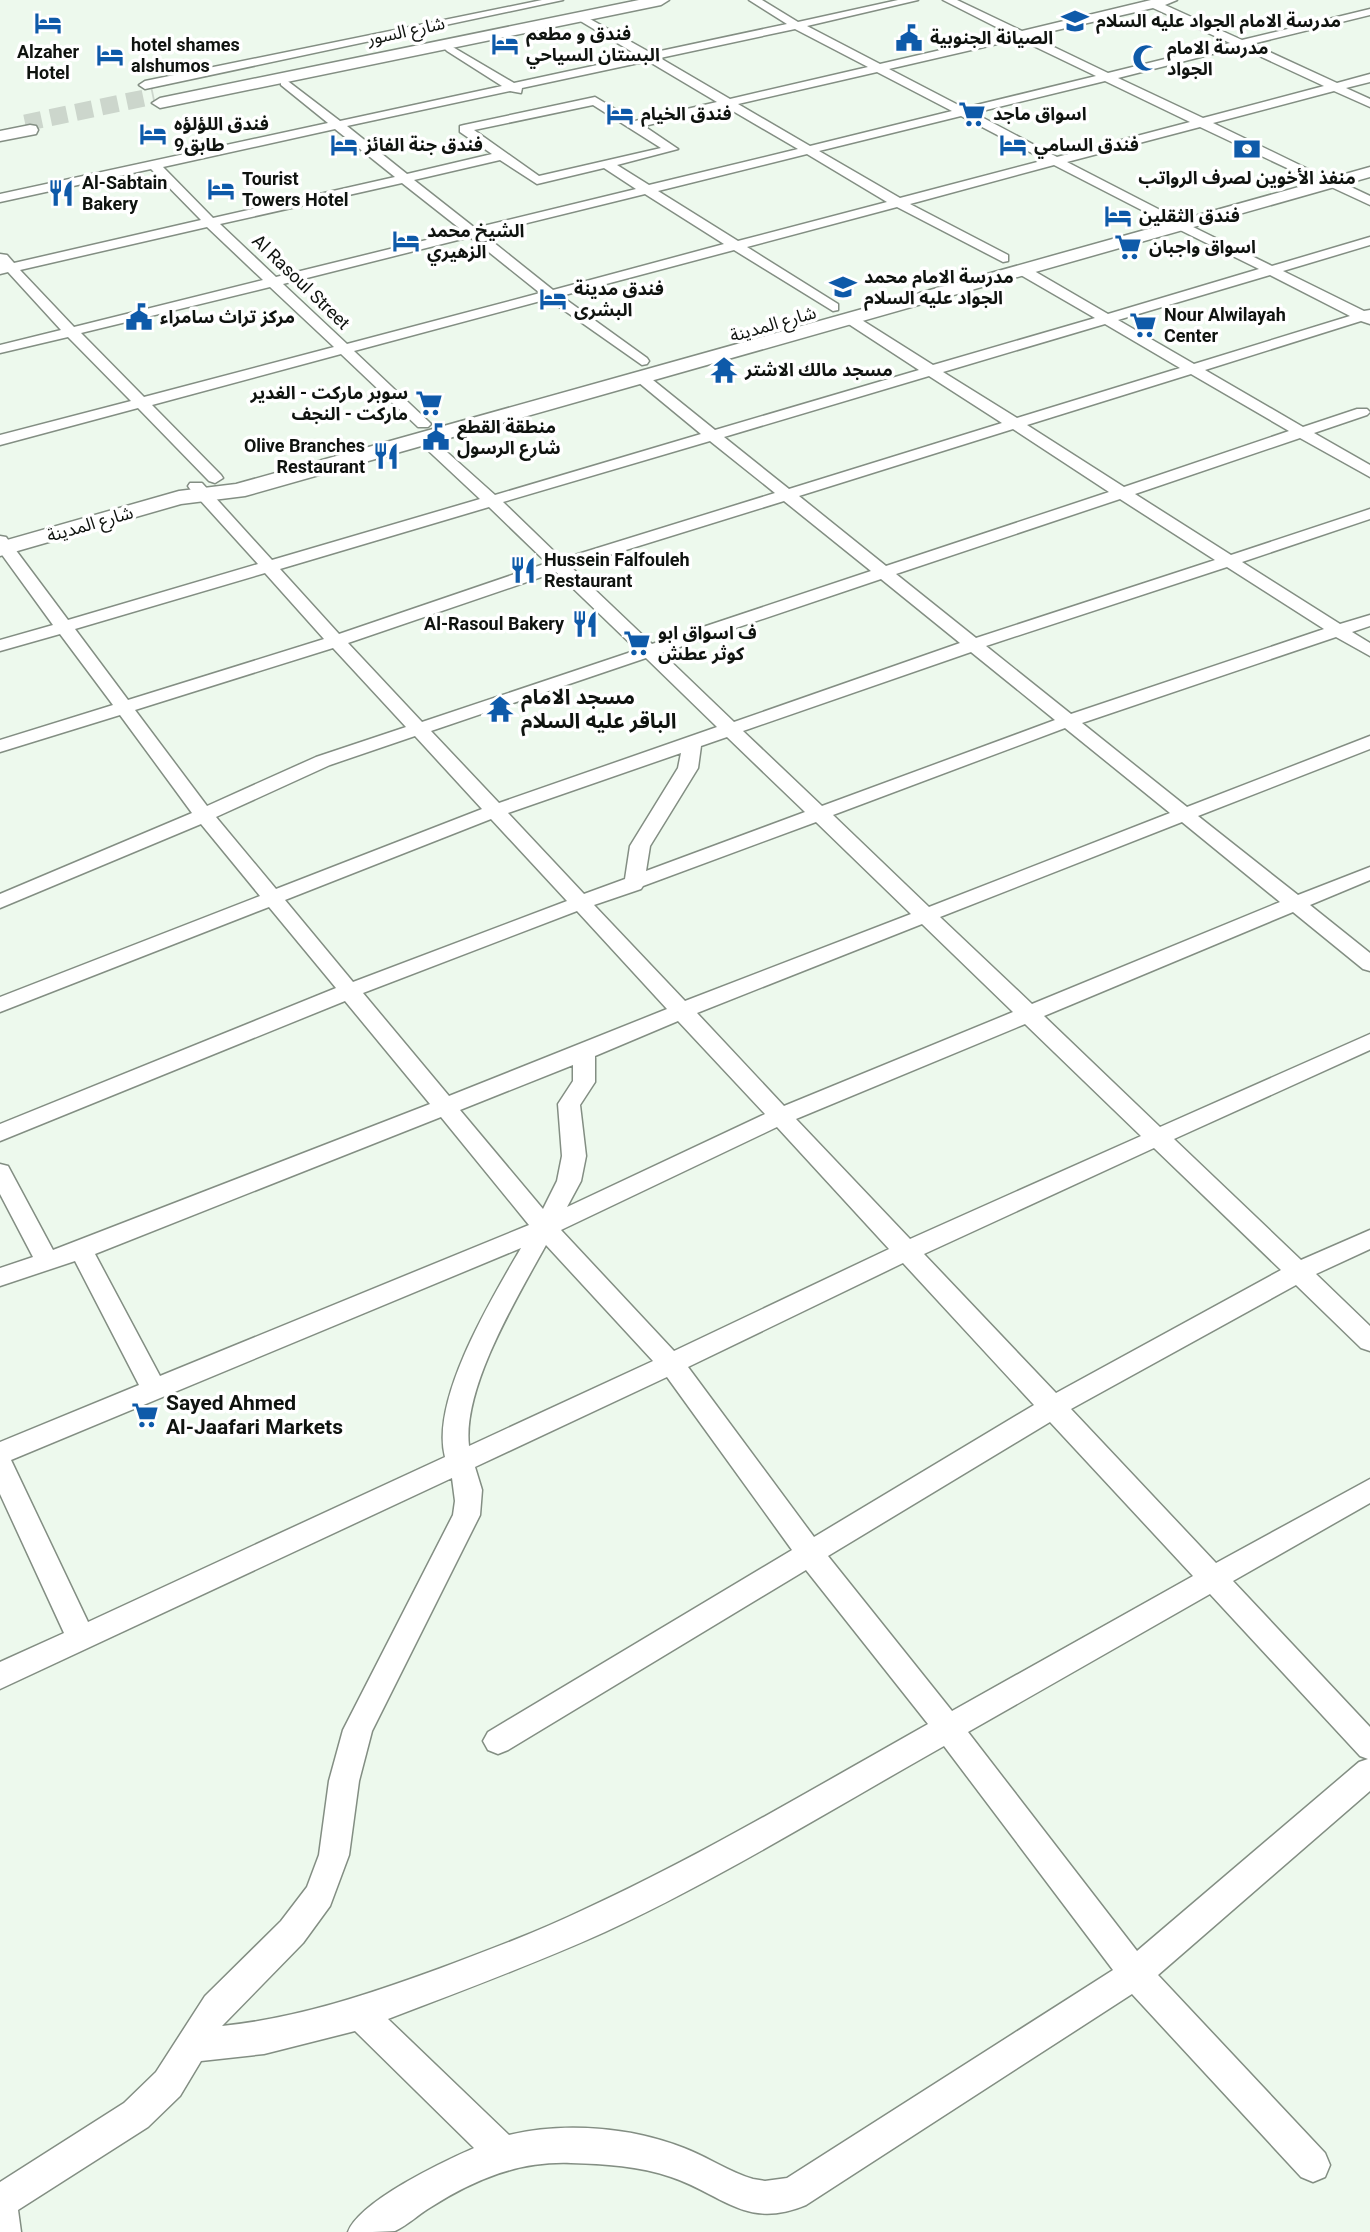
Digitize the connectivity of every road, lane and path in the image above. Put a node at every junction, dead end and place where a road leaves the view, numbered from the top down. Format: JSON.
{"nodes":[{"id":1,"x":558,"y":0,"type":"edge"},
{"id":2,"x":622,"y":0,"type":"edge"},
{"id":3,"x":661,"y":0,"type":"edge"},
{"id":4,"x":754,"y":0,"type":"edge"},
{"id":5,"x":913,"y":0,"type":"edge"},
{"id":6,"x":947,"y":0,"type":"edge"},
{"id":7,"x":1172,"y":0,"type":"edge"},
{"id":8,"x":1363,"y":0,"type":"edge"},
{"id":9,"x":1150,"y":2,"type":"edge"},
{"id":10,"x":1370,"y":3,"type":"edge"},
{"id":11,"x":1370,"y":12,"type":"edge"},
{"id":12,"x":581,"y":17,"type":"junction"},
{"id":13,"x":796,"y":25,"type":"junction"},
{"id":14,"x":1020,"y":35,"type":"junction"},
{"id":15,"x":1241,"y":44,"type":"junction"},
{"id":16,"x":451,"y":49,"type":"dead end"},
{"id":17,"x":649,"y":57,"type":"junction"},
{"id":18,"x":877,"y":68,"type":"junction"},
{"id":19,"x":1107,"y":77,"type":"junction"},
{"id":20,"x":1370,"y":78,"type":"edge"},
{"id":21,"x":285,"y":83,"type":"dead end"},
{"id":22,"x":512,"y":87,"type":"junction"},
{"id":23,"x":1335,"y":87,"type":"junction"},
{"id":24,"x":153,"y":95,"type":"junction"},
{"id":25,"x":729,"y":103,"type":"junction"},
{"id":26,"x":1370,"y":103,"type":"edge"},
{"id":27,"x":548,"y":110,"type":"junction"},
{"id":28,"x":961,"y":113,"type":"junction"},
{"id":29,"x":1198,"y":122,"type":"junction"},
{"id":30,"x":338,"y":125,"type":"junction"},
{"id":31,"x":633,"y":125,"type":"junction"},
{"id":32,"x":0,"y":128,"type":"edge"},
{"id":33,"x":0,"y":136,"type":"edge"},
{"id":34,"x":808,"y":150,"type":"junction"},
{"id":35,"x":502,"y":156,"type":"junction"},
{"id":36,"x":1370,"y":156,"type":"edge"},
{"id":37,"x":1054,"y":162,"type":"junction"},
{"id":38,"x":606,"y":164,"type":"junction"},
{"id":39,"x":154,"y":165,"type":"junction"},
{"id":40,"x":1370,"y":172,"type":"edge"},
{"id":41,"x":1306,"y":173,"type":"junction"},
{"id":42,"x":405,"y":178,"type":"junction"},
{"id":43,"x":1334,"y":183,"type":"junction"},
{"id":44,"x":648,"y":190,"type":"junction"},
{"id":45,"x":0,"y":198,"type":"edge"},
{"id":46,"x":1370,"y":201,"type":"edge"},
{"id":47,"x":897,"y":202,"type":"junction"},
{"id":48,"x":1159,"y":215,"type":"junction"},
{"id":49,"x":210,"y":222,"type":"junction"},
{"id":50,"x":1183,"y":226,"type":"junction"},
{"id":51,"x":473,"y":233,"type":"junction"},
{"id":52,"x":1370,"y":241,"type":"edge"},
{"id":53,"x":735,"y":245,"type":"junction"},
{"id":54,"x":0,"y":256,"type":"edge"},
{"id":55,"x":1003,"y":258,"type":"junction"},
{"id":56,"x":5,"y":269,"type":"edge"},
{"id":57,"x":1024,"y":271,"type":"junction"},
{"id":58,"x":1270,"y":271,"type":"junction"},
{"id":59,"x":272,"y":282,"type":"junction"},
{"id":60,"x":551,"y":295,"type":"junction"},
{"id":61,"x":833,"y":307,"type":"junction"},
{"id":62,"x":1368,"y":317,"type":"edge"},
{"id":63,"x":1107,"y":319,"type":"junction"},
{"id":64,"x":852,"y":320,"type":"junction"},
{"id":65,"x":69,"y":332,"type":"junction"},
{"id":66,"x":0,"y":349,"type":"edge"},
{"id":67,"x":343,"y":349,"type":"junction"},
{"id":68,"x":1193,"y":369,"type":"junction"},
{"id":69,"x":643,"y":370,"type":"junction"},
{"id":70,"x":932,"y":371,"type":"junction"},
{"id":71,"x":143,"y":401,"type":"junction"},
{"id":72,"x":1362,"y":412,"type":"dead end"},
{"id":73,"x":1015,"y":424,"type":"junction"},
{"id":74,"x":424,"y":432,"type":"junction"},
{"id":75,"x":1301,"y":432,"type":"junction"},
{"id":76,"x":713,"y":436,"type":"junction"},
{"id":77,"x":0,"y":440,"type":"edge"},
{"id":78,"x":1370,"y":472,"type":"edge"},
{"id":79,"x":199,"y":490,"type":"junction"},
{"id":80,"x":1122,"y":492,"type":"junction"},
{"id":81,"x":786,"y":495,"type":"junction"},
{"id":82,"x":492,"y":501,"type":"junction"},
{"id":83,"x":1370,"y":514,"type":"edge"},
{"id":84,"x":2,"y":546,"type":"edge"},
{"id":85,"x":1228,"y":560,"type":"junction"},
{"id":86,"x":559,"y":565,"type":"junction"},
{"id":87,"x":270,"y":567,"type":"junction"},
{"id":88,"x":883,"y":572,"type":"junction"},
{"id":89,"x":1370,"y":620,"type":"edge"},
{"id":90,"x":64,"y":628,"type":"junction"},
{"id":91,"x":1339,"y":631,"type":"junction"},
{"id":92,"x":336,"y":641,"type":"junction"},
{"id":93,"x":973,"y":645,"type":"junction"},
{"id":94,"x":0,"y":646,"type":"edge"},
{"id":95,"x":648,"y":650,"type":"junction"},
{"id":96,"x":1370,"y":651,"type":"edge"},
{"id":97,"x":123,"y":708,"type":"junction"},
{"id":98,"x":1068,"y":721,"type":"junction"},
{"id":99,"x":419,"y":727,"type":"junction"},
{"id":100,"x":730,"y":729,"type":"junction"},
{"id":101,"x":1370,"y":742,"type":"edge"},
{"id":102,"x":692,"y":743,"type":"junction"},
{"id":103,"x":0,"y":746,"type":"edge"},
{"id":104,"x":497,"y":810,"type":"junction"},
{"id":105,"x":204,"y":815,"type":"junction"},
{"id":106,"x":820,"y":815,"type":"junction"},
{"id":107,"x":1185,"y":815,"type":"junction"},
{"id":108,"x":1370,"y":873,"type":"edge"},
{"id":109,"x":634,"y":885,"type":"junction"},
{"id":110,"x":273,"y":896,"type":"junction"},
{"id":111,"x":0,"y":902,"type":"edge"},
{"id":112,"x":582,"y":902,"type":"junction"},
{"id":113,"x":1296,"y":904,"type":"junction"},
{"id":114,"x":927,"y":917,"type":"junction"},
{"id":115,"x":1370,"y":964,"type":"edge"},
{"id":116,"x":349,"y":991,"type":"junction"},
{"id":117,"x":0,"y":1005,"type":"edge"},
{"id":118,"x":683,"y":1010,"type":"junction"},
{"id":119,"x":1030,"y":1015,"type":"junction"},
{"id":120,"x":1370,"y":1041,"type":"edge"},
{"id":121,"x":584,"y":1052,"type":"junction"},
{"id":122,"x":446,"y":1106,"type":"junction"},
{"id":123,"x":781,"y":1116,"type":"junction"},
{"id":124,"x":0,"y":1133,"type":"edge"},
{"id":125,"x":1159,"y":1139,"type":"junction"},
{"id":126,"x":0,"y":1173,"type":"edge"},
{"id":127,"x":545,"y":1227,"type":"junction"},
{"id":128,"x":1370,"y":1239,"type":"edge"},
{"id":129,"x":81,"y":1250,"type":"junction"},
{"id":130,"x":907,"y":1251,"type":"junction"},
{"id":131,"x":47,"y":1261,"type":"junction"},
{"id":132,"x":1298,"y":1272,"type":"junction"},
{"id":133,"x":0,"y":1277,"type":"edge"},
{"id":134,"x":1370,"y":1341,"type":"edge"},
{"id":135,"x":671,"y":1364,"type":"junction"},
{"id":136,"x":155,"y":1391,"type":"junction"},
{"id":137,"x":1053,"y":1407,"type":"junction"},
{"id":138,"x":0,"y":1453,"type":"edge"},
{"id":139,"x":458,"y":1463,"type":"junction"},
{"id":140,"x":0,"y":1465,"type":"edge"},
{"id":141,"x":1370,"y":1490,"type":"edge"},
{"id":142,"x":811,"y":1555,"type":"junction"},
{"id":143,"x":1212,"y":1579,"type":"junction"},
{"id":144,"x":81,"y":1638,"type":"junction"},
{"id":145,"x":0,"y":1676,"type":"edge"},
{"id":146,"x":947,"y":1728,"type":"junction"},
{"id":147,"x":498,"y":1741,"type":"dead end"},
{"id":148,"x":1370,"y":1748,"type":"edge"},
{"id":149,"x":1370,"y":1772,"type":"edge"},
{"id":150,"x":1135,"y":1974,"type":"junction"},
{"id":151,"x":359,"y":2014,"type":"junction"},
{"id":152,"x":190,"y":2046,"type":"junction"},
{"id":153,"x":503,"y":2154,"type":"junction"},
{"id":154,"x":1313,"y":2165,"type":"dead end"},
{"id":155,"x":0,"y":2203,"type":"edge"},
{"id":156,"x":5,"y":2232,"type":"edge"},
{"id":157,"x":365,"y":2232,"type":"edge"}],
"edges":[{"from":1,"to":24,"type":"street"},
{"from":2,"to":24,"type":"main road","name":"شارع السور"},
{"from":3,"to":12,"type":"main road","name":"شارع السور"},
{"from":4,"to":13,"type":"street"},
{"from":5,"to":13,"type":"street"},
{"from":6,"to":14,"type":"street"},
{"from":7,"to":9,"type":"street"},
{"from":8,"to":10,"type":"street"},
{"from":9,"to":14,"type":"street"},
{"from":9,"to":15,"type":"street"},
{"from":11,"to":15,"type":"street"},
{"from":12,"to":17,"type":"street"},
{"from":12,"to":24,"type":"main road","name":"شارع السور"},
{"from":13,"to":17,"type":"street"},
{"from":13,"to":18,"type":"street"},
{"from":14,"to":18,"type":"street"},
{"from":14,"to":19,"type":"street"},
{"from":15,"to":19,"type":"street"},
{"from":15,"to":23,"type":"street"},
{"from":16,"to":22,"type":"street"},
{"from":17,"to":22,"type":"street"},
{"from":17,"to":25,"type":"street"},
{"from":18,"to":25,"type":"street"},
{"from":18,"to":28,"type":"street"},
{"from":19,"to":28,"type":"street"},
{"from":19,"to":29,"type":"street"},
{"from":20,"to":23,"type":"street"},
{"from":21,"to":30,"type":"street"},
{"from":22,"to":27,"type":"street"},
{"from":22,"to":30,"type":"street"},
{"from":23,"to":26,"type":"street"},
{"from":23,"to":29,"type":"street"},
{"from":25,"to":31,"type":"street"},
{"from":25,"to":34,"type":"street"},
{"from":27,"to":31,"type":"street"},
{"from":27,"to":35,"type":"street"},
{"from":28,"to":34,"type":"street"},
{"from":28,"to":37,"type":"street"},
{"from":29,"to":37,"type":"street"},
{"from":29,"to":41,"type":"street"},
{"from":30,"to":39,"type":"street"},
{"from":30,"to":42,"type":"street"},
{"from":31,"to":38,"type":"street"},
{"from":32,"to":33,"type":"main road"},
{"from":34,"to":44,"type":"street"},
{"from":34,"to":47,"type":"street"},
{"from":35,"to":38,"type":"street"},
{"from":35,"to":42,"type":"street"},
{"from":36,"to":41,"type":"main road","name":"شارع المدينة"},
{"from":37,"to":47,"type":"street"},
{"from":37,"to":48,"type":"street"},
{"from":38,"to":44,"type":"street"},
{"from":39,"to":45,"type":"street"},
{"from":39,"to":49,"type":"street","name":"Al Rasoul Street"},
{"from":40,"to":43,"type":"main road","name":"شارع المدينة"},
{"from":41,"to":48,"type":"main road","name":"شارع المدينة"},
{"from":42,"to":49,"type":"street"},
{"from":42,"to":51,"type":"street"},
{"from":43,"to":46,"type":"street"},
{"from":43,"to":50,"type":"main road","name":"شارع المدينة"},
{"from":44,"to":51,"type":"street"},
{"from":44,"to":53,"type":"street"},
{"from":47,"to":53,"type":"street"},
{"from":47,"to":55,"type":"street"},
{"from":48,"to":55,"type":"main road","name":"شارع المدينة"},
{"from":49,"to":56,"type":"street"},
{"from":49,"to":59,"type":"street","name":"Al Rasoul Street"},
{"from":50,"to":57,"type":"main road","name":"شارع المدينة"},
{"from":50,"to":58,"type":"street"},
{"from":51,"to":59,"type":"street"},
{"from":51,"to":60,"type":"street"},
{"from":52,"to":58,"type":"street"},
{"from":53,"to":60,"type":"street"},
{"from":53,"to":61,"type":"street"},
{"from":54,"to":56,"type":"street"},
{"from":55,"to":61,"type":"main road","name":"شارع المدينة"},
{"from":56,"to":65,"type":"street"},
{"from":57,"to":63,"type":"street"},
{"from":57,"to":64,"type":"main road","name":"شارع المدينة"},
{"from":58,"to":62,"type":"street"},
{"from":58,"to":63,"type":"street"},
{"from":59,"to":65,"type":"street"},
{"from":59,"to":67,"type":"street","name":"Al Rasoul Street"},
{"from":60,"to":67,"type":"street"},
{"from":60,"to":69,"type":"street"},
{"from":61,"to":69,"type":"main road","name":"شارع المدينة"},
{"from":62,"to":68,"type":"street"},
{"from":63,"to":68,"type":"street"},
{"from":63,"to":70,"type":"street"},
{"from":64,"to":69,"type":"main road","name":"شارع المدينة"},
{"from":64,"to":70,"type":"street"},
{"from":65,"to":66,"type":"street"},
{"from":65,"to":71,"type":"street"},
{"from":67,"to":71,"type":"street"},
{"from":67,"to":74,"type":"street","name":"Al Rasoul Street"},
{"from":68,"to":73,"type":"street"},
{"from":68,"to":75,"type":"street"},
{"from":69,"to":74,"type":"main road","name":"شارع المدينة"},
{"from":69,"to":76,"type":"street"},
{"from":70,"to":73,"type":"street"},
{"from":70,"to":76,"type":"street"},
{"from":71,"to":77,"type":"street"},
{"from":71,"to":79,"type":"street"},
{"from":72,"to":75,"type":"street"},
{"from":73,"to":80,"type":"street"},
{"from":73,"to":81,"type":"street"},
{"from":74,"to":79,"type":"main road","name":"شارع المدينة"},
{"from":74,"to":82,"type":"street","name":"Al Rasoul Street"},
{"from":75,"to":78,"type":"street"},
{"from":75,"to":80,"type":"street"},
{"from":76,"to":81,"type":"street"},
{"from":76,"to":82,"type":"street"},
{"from":79,"to":84,"type":"main road","name":"شارع المدينة"},
{"from":79,"to":87,"type":"street"},
{"from":80,"to":85,"type":"street"},
{"from":80,"to":88,"type":"street"},
{"from":81,"to":86,"type":"street"},
{"from":81,"to":88,"type":"street"},
{"from":82,"to":86,"type":"street","name":"Al Rasoul Street"},
{"from":82,"to":87,"type":"street"},
{"from":83,"to":85,"type":"street"},
{"from":84,"to":90,"type":"street"},
{"from":85,"to":91,"type":"street"},
{"from":85,"to":93,"type":"street"},
{"from":86,"to":92,"type":"street"},
{"from":86,"to":95,"type":"street","name":"Al Rasoul Street"},
{"from":87,"to":90,"type":"street"},
{"from":87,"to":92,"type":"street"},
{"from":88,"to":93,"type":"street"},
{"from":88,"to":95,"type":"street"},
{"from":89,"to":91,"type":"street"},
{"from":90,"to":94,"type":"street"},
{"from":90,"to":97,"type":"street"},
{"from":91,"to":96,"type":"street"},
{"from":91,"to":98,"type":"street"},
{"from":92,"to":97,"type":"street"},
{"from":92,"to":99,"type":"street"},
{"from":93,"to":98,"type":"street"},
{"from":93,"to":100,"type":"street"},
{"from":95,"to":99,"type":"street"},
{"from":95,"to":100,"type":"street","name":"Al Rasoul Street"},
{"from":97,"to":103,"type":"street"},
{"from":97,"to":105,"type":"street"},
{"from":98,"to":106,"type":"street"},
{"from":98,"to":107,"type":"street"},
{"from":99,"to":104,"type":"street"},
{"from":99,"to":105,"type":"street"},
{"from":100,"to":102,"type":"street"},
{"from":100,"to":106,"type":"street","name":"Al Rasoul Street"},
{"from":101,"to":107,"type":"street"},
{"from":102,"to":104,"type":"street"},
{"from":102,"to":109,"type":"street"},
{"from":104,"to":110,"type":"street"},
{"from":104,"to":112,"type":"street"},
{"from":105,"to":110,"type":"street"},
{"from":105,"to":111,"type":"street"},
{"from":106,"to":109,"type":"street"},
{"from":106,"to":114,"type":"street","name":"Al Rasoul Street"},
{"from":107,"to":113,"type":"street"},
{"from":107,"to":114,"type":"street"},
{"from":108,"to":113,"type":"street"},
{"from":109,"to":112,"type":"street"},
{"from":110,"to":116,"type":"street"},
{"from":110,"to":117,"type":"street"},
{"from":112,"to":116,"type":"street"},
{"from":112,"to":118,"type":"street"},
{"from":113,"to":115,"type":"street"},
{"from":113,"to":119,"type":"street"},
{"from":114,"to":118,"type":"street"},
{"from":114,"to":119,"type":"street","name":"Al Rasoul Street"},
{"from":116,"to":122,"type":"street"},
{"from":116,"to":124,"type":"street"},
{"from":118,"to":121,"type":"street"},
{"from":118,"to":123,"type":"street"},
{"from":119,"to":123,"type":"street"},
{"from":119,"to":125,"type":"street","name":"Al Rasoul Street"},
{"from":120,"to":125,"type":"street"},
{"from":121,"to":122,"type":"street"},
{"from":121,"to":127,"type":"street"},
{"from":122,"to":127,"type":"street"},
{"from":122,"to":129,"type":"street"},
{"from":123,"to":127,"type":"street"},
{"from":123,"to":130,"type":"street"},
{"from":125,"to":130,"type":"street"},
{"from":125,"to":132,"type":"street","name":"Al Rasoul Street"},
{"from":126,"to":131,"type":"street"},
{"from":127,"to":135,"type":"street"},
{"from":127,"to":136,"type":"street"},
{"from":127,"to":139,"type":"street"},
{"from":128,"to":132,"type":"street"},
{"from":129,"to":131,"type":"street"},
{"from":129,"to":136,"type":"street"},
{"from":130,"to":135,"type":"street"},
{"from":130,"to":137,"type":"street"},
{"from":131,"to":133,"type":"street"},
{"from":132,"to":134,"type":"street","name":"Al Rasoul Street"},
{"from":132,"to":137,"type":"street"},
{"from":135,"to":139,"type":"street"},
{"from":135,"to":142,"type":"street"},
{"from":136,"to":138,"type":"street"},
{"from":137,"to":142,"type":"street"},
{"from":137,"to":143,"type":"street"},
{"from":139,"to":144,"type":"street"},
{"from":139,"to":152,"type":"street"},
{"from":140,"to":144,"type":"street"},
{"from":141,"to":143,"type":"street"},
{"from":142,"to":146,"type":"street"},
{"from":142,"to":147,"type":"street"},
{"from":143,"to":146,"type":"street"},
{"from":143,"to":148,"type":"street"},
{"from":144,"to":145,"type":"street"},
{"from":146,"to":150,"type":"street"},
{"from":146,"to":151,"type":"street"},
{"from":149,"to":150,"type":"street"},
{"from":150,"to":153,"type":"street"},
{"from":150,"to":154,"type":"street"},
{"from":151,"to":152,"type":"street"},
{"from":151,"to":153,"type":"street"},
{"from":152,"to":155,"type":"street"},
{"from":153,"to":157,"type":"street"},
{"from":155,"to":156,"type":"street"}]}
